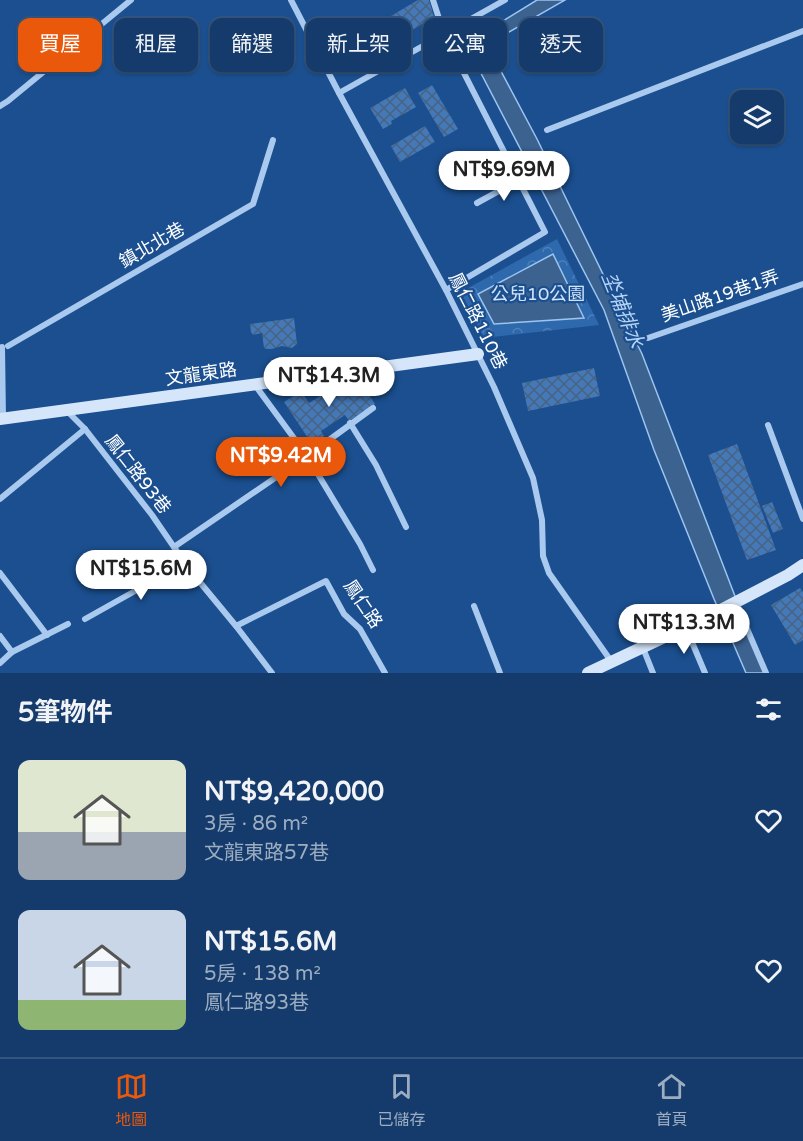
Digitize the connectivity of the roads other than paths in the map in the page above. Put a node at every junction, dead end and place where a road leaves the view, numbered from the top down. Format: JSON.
{"nodes":[{"id":1,"x":131,"y":0,"type":"edge"},
{"id":2,"x":291,"y":0,"type":"edge"},
{"id":3,"x":433,"y":0,"type":"edge"},
{"id":4,"x":505,"y":0,"type":"edge"},
{"id":5,"x":439,"y":18,"type":"edge"},
{"id":6,"x":473,"y":18,"type":"edge"},
{"id":7,"x":803,"y":31,"type":"edge"},
{"id":8,"x":423,"y":46,"type":"edge"},
{"id":9,"x":464,"y":72,"type":"edge"},
{"id":10,"x":339,"y":93,"type":"junction"},
{"id":11,"x":0,"y":106,"type":"edge"},
{"id":12,"x":547,"y":130,"type":"dead end"},
{"id":13,"x":273,"y":140,"type":"dead end"},
{"id":14,"x":519,"y":180,"type":"junction"},
{"id":15,"x":477,"y":203,"type":"dead end"},
{"id":16,"x":803,"y":284,"type":"edge"},
{"id":17,"x":446,"y":290,"type":"junction"},
{"id":18,"x":648,"y":338,"type":"dead end"},
{"id":19,"x":478,"y":354,"type":"junction"},
{"id":20,"x":255,"y":385,"type":"junction"},
{"id":21,"x":373,"y":408,"type":"dead end"},
{"id":22,"x":66,"y":410,"type":"junction"},
{"id":23,"x":1,"y":419,"type":"edge"},
{"id":24,"x":350,"y":423,"type":"junction"},
{"id":25,"x":768,"y":425,"type":"dead end"},
{"id":26,"x":85,"y":429,"type":"junction"},
{"id":27,"x":307,"y":456,"type":"junction"},
{"id":28,"x":0,"y":499,"type":"edge"},
{"id":29,"x":803,"y":519,"type":"edge"},
{"id":30,"x":406,"y":527,"type":"dead end"},
{"id":31,"x":174,"y":547,"type":"junction"},
{"id":32,"x":185,"y":563,"type":"junction"},
{"id":33,"x":803,"y":565,"type":"edge"},
{"id":34,"x":373,"y":570,"type":"dead end"},
{"id":35,"x":0,"y":573,"type":"edge"},
{"id":36,"x":734,"y":603,"type":"junction"},
{"id":37,"x":474,"y":606,"type":"dead end"},
{"id":38,"x":85,"y":619,"type":"dead end"},
{"id":39,"x":68,"y":624,"type":"dead end"},
{"id":40,"x":236,"y":626,"type":"junction"},
{"id":41,"x":685,"y":627,"type":"junction"},
{"id":42,"x":47,"y":635,"type":"junction"},
{"id":43,"x":0,"y":636,"type":"edge"},
{"id":44,"x":643,"y":647,"type":"junction"},
{"id":45,"x":12,"y":652,"type":"junction"},
{"id":46,"x":612,"y":662,"type":"junction"},
{"id":47,"x":0,"y":663,"type":"edge"},
{"id":48,"x":596,"y":671,"type":"edge"},
{"id":49,"x":272,"y":673,"type":"edge"},
{"id":50,"x":385,"y":673,"type":"edge"},
{"id":51,"x":500,"y":673,"type":"edge"},
{"id":52,"x":653,"y":673,"type":"edge"},
{"id":53,"x":705,"y":673,"type":"edge"},
{"id":54,"x":766,"y":673,"type":"edge"}],
"edges":[{"from":1,"to":11,"type":"street"},
{"from":2,"to":10,"type":"street","name":"鳳仁路110巷"},
{"from":3,"to":5,"type":"street"},
{"from":4,"to":6,"type":"street"},
{"from":7,"to":12,"type":"street"},
{"from":8,"to":10,"type":"street"},
{"from":9,"to":14,"type":"street"},
{"from":10,"to":17,"type":"street","name":"鳳仁路110巷"},
{"from":13,"to":23,"type":"street","name":"鎮北北巷"},
{"from":14,"to":15,"type":"street"},
{"from":14,"to":17,"type":"street"},
{"from":16,"to":18,"type":"street","name":"美山路19巷1弄"},
{"from":17,"to":19,"type":"street","name":"鳳仁路110巷"},
{"from":19,"to":20,"type":"street","name":"文龍東路"},
{"from":19,"to":46,"type":"street","name":"鳳仁路110巷"},
{"from":20,"to":22,"type":"street","name":"文龍東路"},
{"from":20,"to":27,"type":"street"},
{"from":21,"to":24,"type":"street"},
{"from":22,"to":23,"type":"street","name":"文龍東路"},
{"from":22,"to":26,"type":"street","name":"鳳仁路93巷"},
{"from":24,"to":27,"type":"street"},
{"from":24,"to":30,"type":"street"},
{"from":25,"to":29,"type":"street"},
{"from":26,"to":28,"type":"street"},
{"from":26,"to":31,"type":"street","name":"鳳仁路93巷"},
{"from":27,"to":31,"type":"street"},
{"from":27,"to":34,"type":"street"},
{"from":31,"to":32,"type":"street","name":"鳳仁路93巷"},
{"from":32,"to":38,"type":"street"},
{"from":32,"to":40,"type":"street","name":"鳳仁路93巷"},
{"from":33,"to":36,"type":"street"},
{"from":35,"to":42,"type":"street"},
{"from":36,"to":41,"type":"street"},
{"from":36,"to":54,"type":"street"},
{"from":37,"to":51,"type":"street"},
{"from":39,"to":42,"type":"street"},
{"from":40,"to":49,"type":"street","name":"鳳仁路93巷"},
{"from":40,"to":50,"type":"street","name":"鳳仁路"},
{"from":41,"to":44,"type":"street"},
{"from":41,"to":53,"type":"street"},
{"from":42,"to":45,"type":"street"},
{"from":43,"to":45,"type":"street"},
{"from":44,"to":46,"type":"street"},
{"from":44,"to":52,"type":"street"},
{"from":45,"to":47,"type":"street"},
{"from":46,"to":48,"type":"street"}]}
